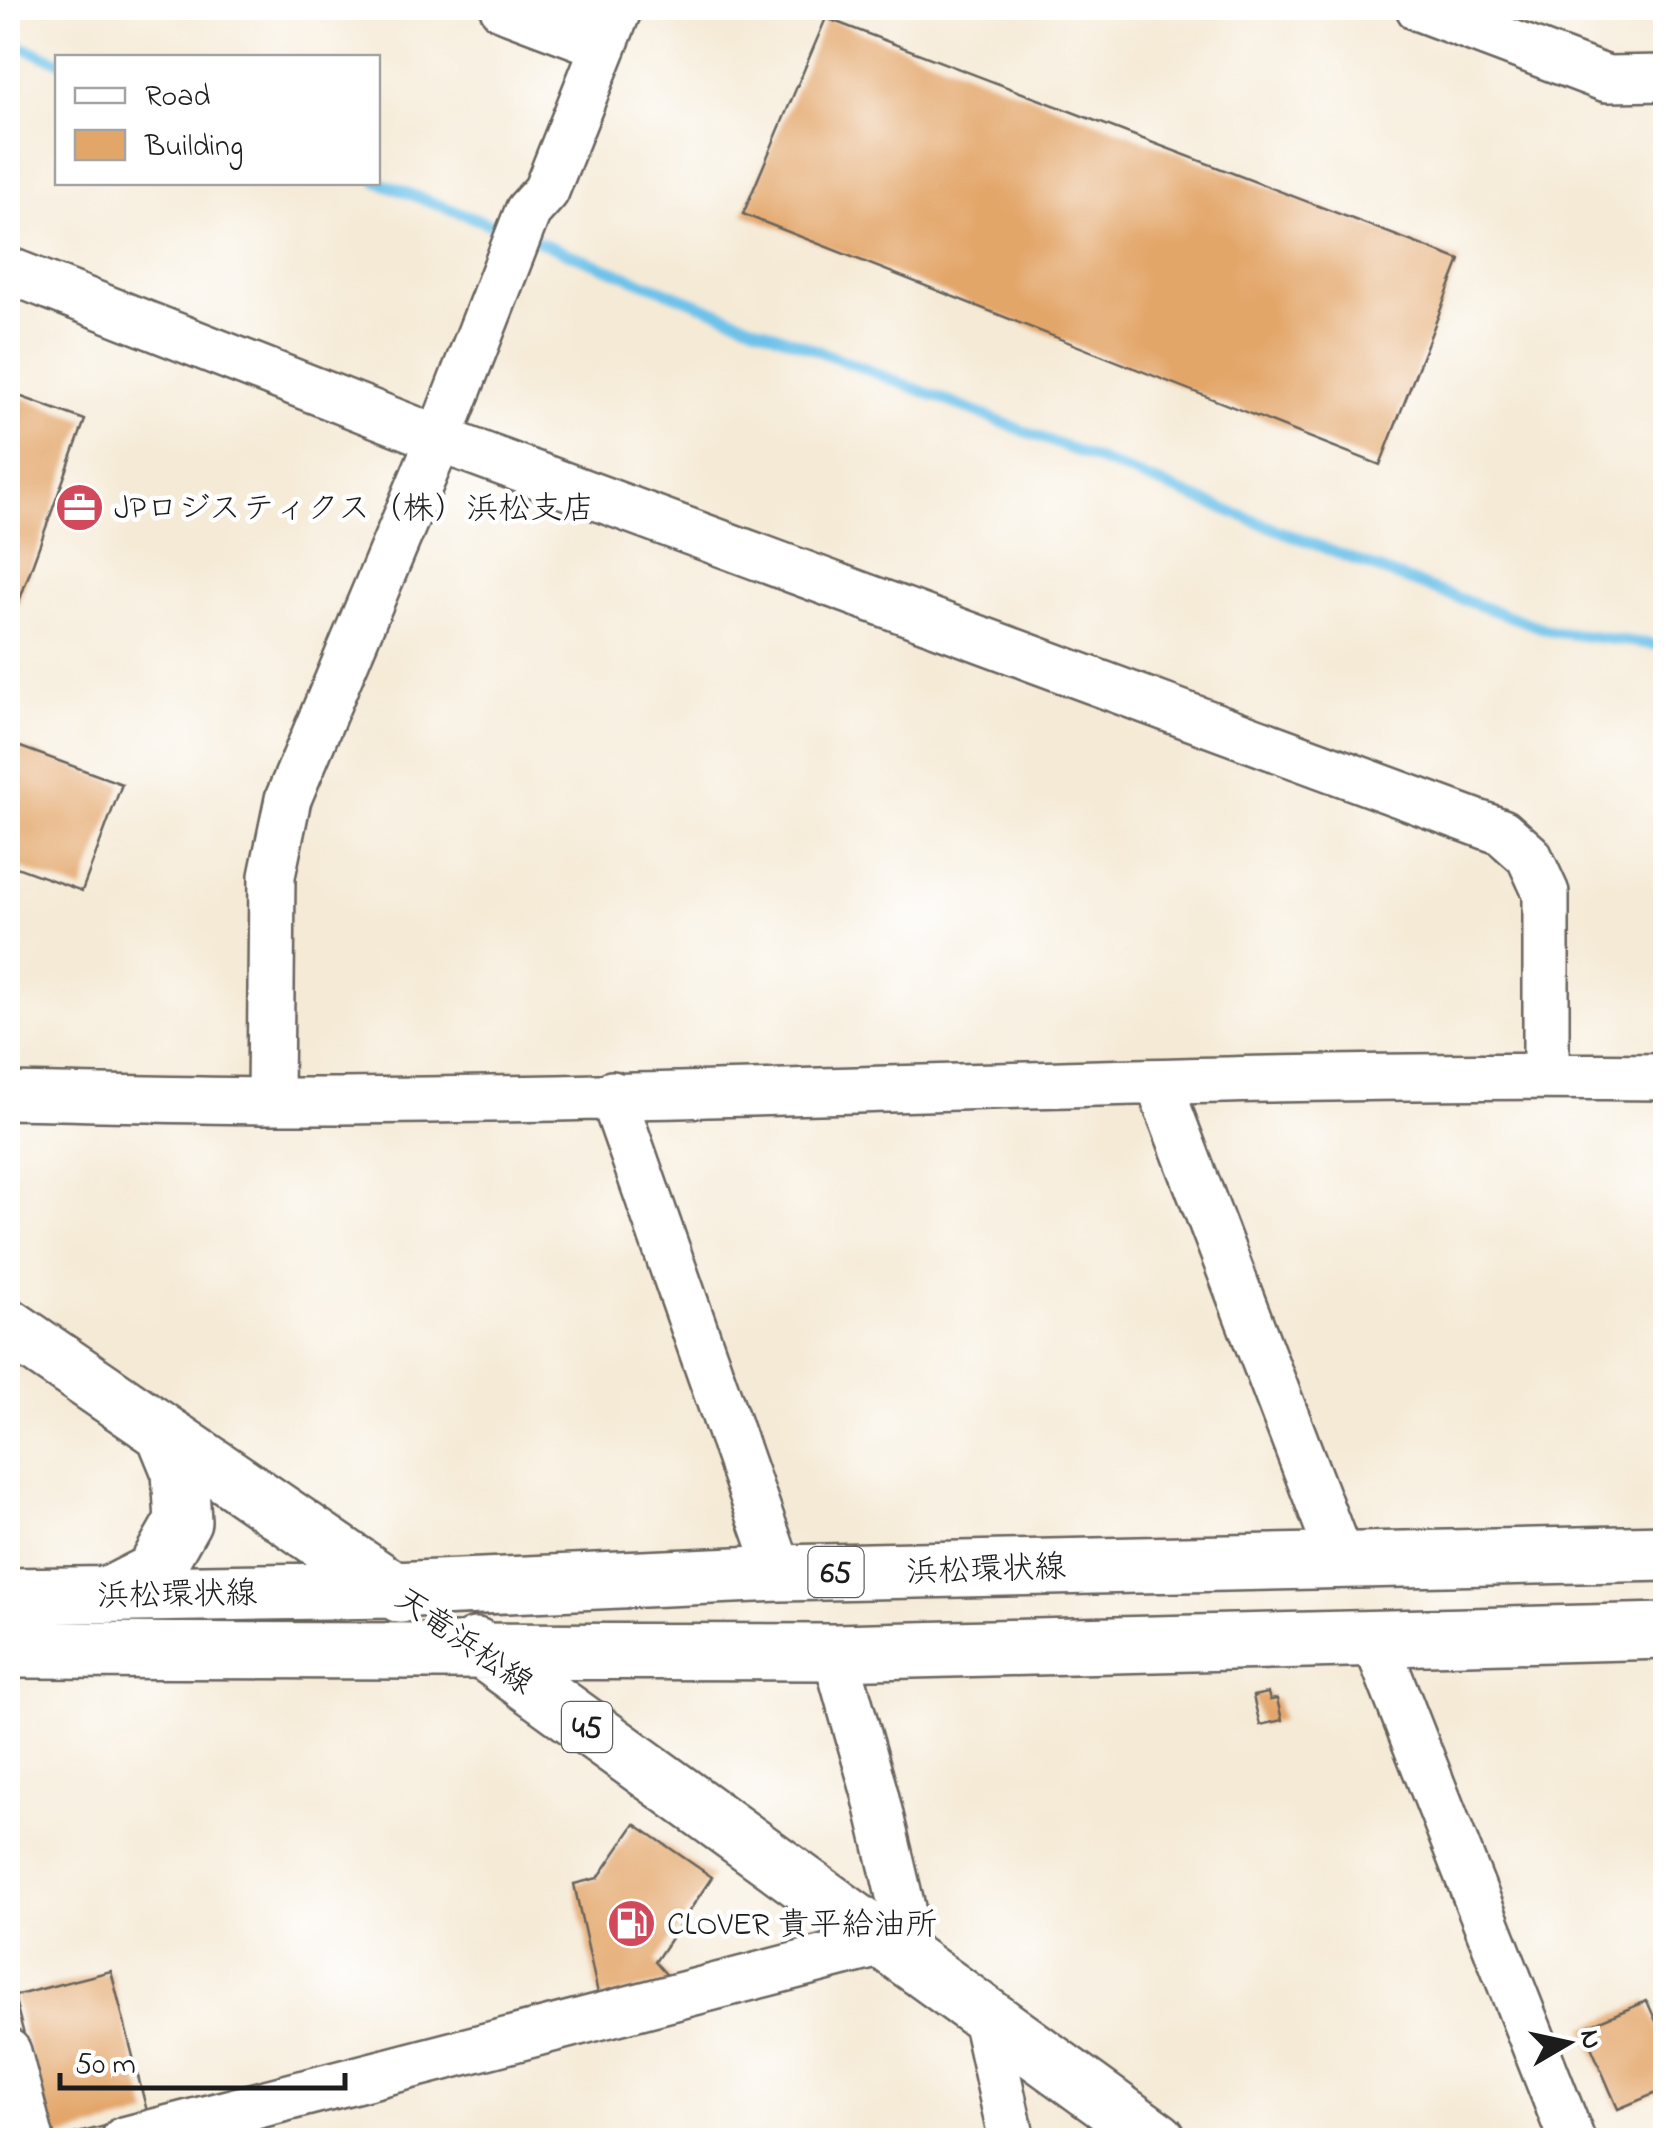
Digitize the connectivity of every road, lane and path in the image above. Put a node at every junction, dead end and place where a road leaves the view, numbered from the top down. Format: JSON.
{"nodes":[{"id":1,"x":503,"y":8,"type":"edge"},
{"id":2,"x":1419,"y":8,"type":"edge"},
{"id":3,"x":611,"y":27,"type":"edge"},
{"id":4,"x":1666,"y":78,"type":"edge"},
{"id":5,"x":8,"y":270,"type":"edge"},
{"id":6,"x":439,"y":439,"type":"junction"},
{"id":7,"x":1546,"y":1075,"type":"junction"},
{"id":8,"x":1666,"y":1076,"type":"edge"},
{"id":9,"x":1158,"y":1082,"type":"junction"},
{"id":10,"x":612,"y":1094,"type":"junction"},
{"id":11,"x":8,"y":1096,"type":"edge"},
{"id":12,"x":270,"y":1100,"type":"junction"},
{"id":13,"x":8,"y":1326,"type":"edge"},
{"id":14,"x":164,"y":1433,"type":"junction"},
{"id":15,"x":1666,"y":1552,"type":"edge"},
{"id":16,"x":1340,"y":1558,"type":"junction"},
{"id":17,"x":780,"y":1573,"type":"junction"},
{"id":18,"x":392,"y":1590,"type":"junction"},
{"id":19,"x":109,"y":1595,"type":"junction"},
{"id":20,"x":8,"y":1596,"type":"edge"},
{"id":21,"x":1666,"y":1631,"type":"edge"},
{"id":22,"x":1374,"y":1638,"type":"junction"},
{"id":23,"x":8,"y":1650,"type":"edge"},
{"id":24,"x":484,"y":1652,"type":"junction"},
{"id":25,"x":835,"y":1652,"type":"junction"},
{"id":26,"x":884,"y":1943,"type":"junction"},
{"id":27,"x":984,"y":2014,"type":"junction"},
{"id":28,"x":8,"y":2052,"type":"edge"},
{"id":29,"x":30,"y":2140,"type":"edge"},
{"id":30,"x":124,"y":2140,"type":"edge"},
{"id":31,"x":1012,"y":2140,"type":"edge"},
{"id":32,"x":1158,"y":2140,"type":"edge"},
{"id":33,"x":1572,"y":2140,"type":"edge"}],
"edges":[{"from":1,"to":3,"type":"street"},
{"from":2,"to":4,"type":"street"},
{"from":3,"to":6,"type":"street"},
{"from":5,"to":6,"type":"street"},
{"from":6,"to":7,"type":"street"},
{"from":6,"to":12,"type":"street"},
{"from":7,"to":8,"type":"street"},
{"from":7,"to":9,"type":"street"},
{"from":9,"to":10,"type":"street"},
{"from":9,"to":16,"type":"street"},
{"from":10,"to":12,"type":"street"},
{"from":10,"to":17,"type":"street"},
{"from":11,"to":12,"type":"street"},
{"from":13,"to":14,"type":"main road","name":"天竜浜松線","number":"45"},
{"from":14,"to":18,"type":"main road","name":"天竜浜松線","number":"45"},
{"from":14,"to":19,"type":"main road"},
{"from":15,"to":16,"type":"main road","name":"浜松環状線","number":"65"},
{"from":16,"to":17,"type":"main road","name":"浜松環状線","number":"65"},
{"from":17,"to":18,"type":"main road","name":"浜松環状線","number":"65"},
{"from":18,"to":19,"type":"main road","name":"浜松環状線","number":"65"},
{"from":18,"to":24,"type":"main road","name":"天竜浜松線","number":"45"},
{"from":19,"to":20,"type":"main road","name":"浜松環状線","number":"65"},
{"from":21,"to":22,"type":"main road","name":"浜松環状線"},
{"from":22,"to":25,"type":"main road","name":"浜松環状線"},
{"from":22,"to":33,"type":"street"},
{"from":23,"to":24,"type":"main road","name":"浜松環状線"},
{"from":24,"to":25,"type":"main road","name":"浜松環状線"},
{"from":24,"to":26,"type":"main road","name":"天竜浜松線","number":"45"},
{"from":25,"to":26,"type":"street"},
{"from":26,"to":27,"type":"main road","name":"天竜浜松線","number":"45"},
{"from":26,"to":30,"type":"street"},
{"from":27,"to":31,"type":"street"},
{"from":27,"to":32,"type":"main road","name":"天竜浜松線","number":"45"},
{"from":28,"to":29,"type":"street"}]}
